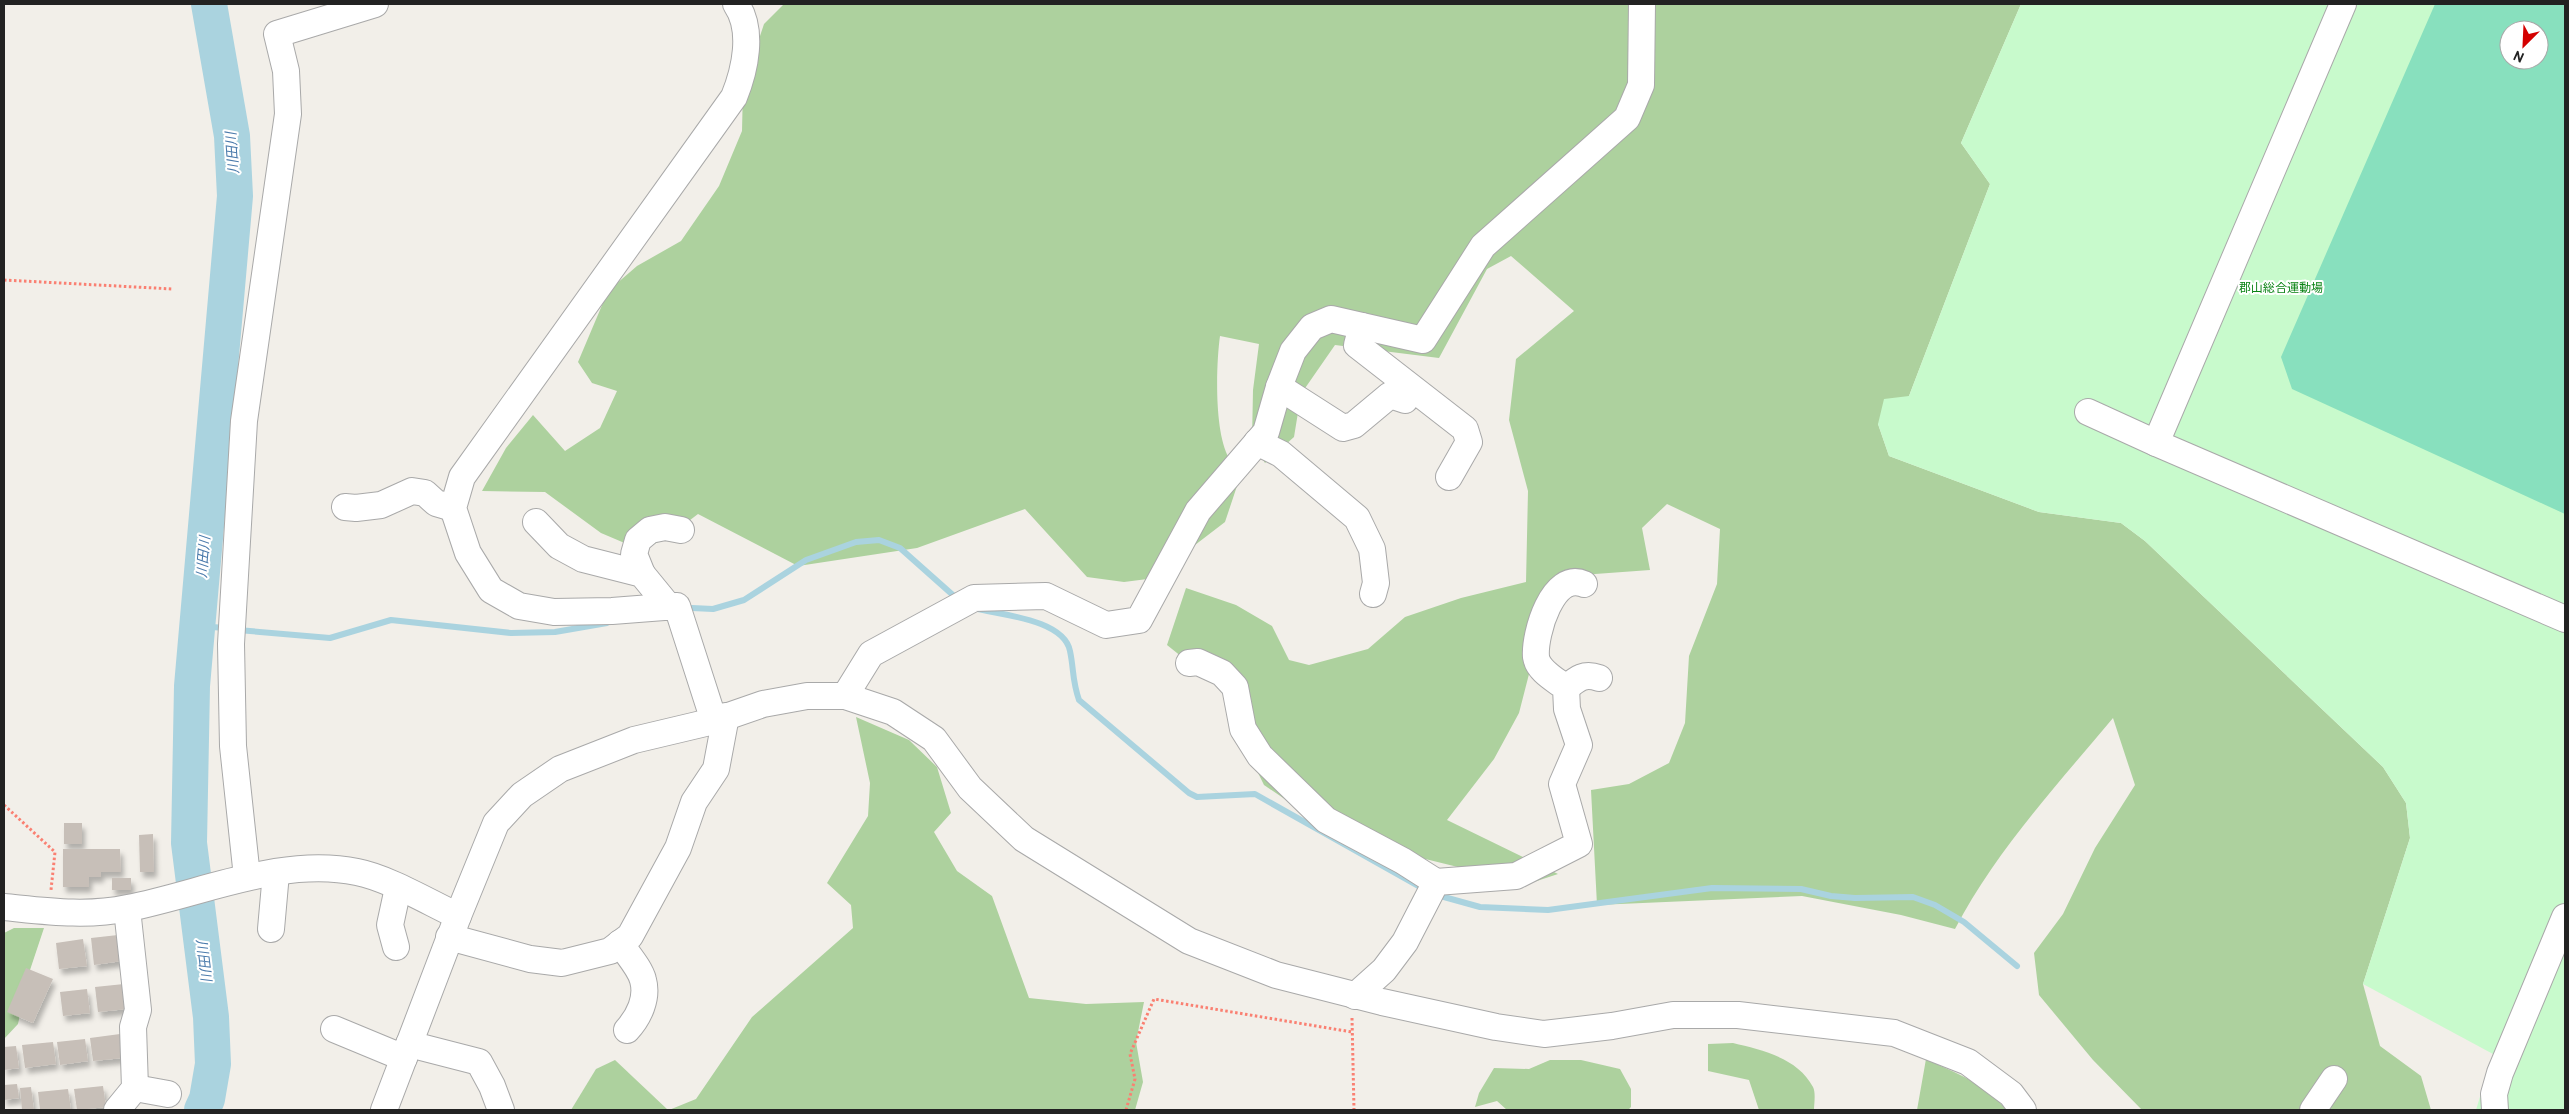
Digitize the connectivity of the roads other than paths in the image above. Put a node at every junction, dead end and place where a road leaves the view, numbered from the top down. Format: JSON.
{"nodes":[{"id":1,"x":375,"y":4,"type":"edge"},
{"id":2,"x":736,"y":4,"type":"edge"},
{"id":3,"x":1642,"y":4,"type":"edge"},
{"id":4,"x":2344,"y":4,"type":"edge"},
{"id":5,"x":1362,"y":326,"type":"junction"},
{"id":6,"x":1279,"y":387,"type":"junction"},
{"id":7,"x":1405,"y":400,"type":"dead end"},
{"id":8,"x":2088,"y":412,"type":"dead end"},
{"id":9,"x":1257,"y":442,"type":"junction"},
{"id":10,"x":2156,"y":444,"type":"junction"},
{"id":11,"x":1449,"y":477,"type":"dead end"},
{"id":12,"x":346,"y":507,"type":"dead end"},
{"id":13,"x":453,"y":508,"type":"junction"},
{"id":14,"x":536,"y":522,"type":"dead end"},
{"id":15,"x":681,"y":530,"type":"dead end"},
{"id":16,"x":642,"y":574,"type":"junction"},
{"id":17,"x":1584,"y":584,"type":"dead end"},
{"id":18,"x":1373,"y":594,"type":"dead end"},
{"id":19,"x":669,"y":607,"type":"junction"},
{"id":20,"x":2565,"y":619,"type":"edge"},
{"id":21,"x":1189,"y":663,"type":"dead end"},
{"id":22,"x":1599,"y":678,"type":"dead end"},
{"id":23,"x":1566,"y":688,"type":"junction"},
{"id":24,"x":845,"y":696,"type":"junction"},
{"id":25,"x":720,"y":718,"type":"junction"},
{"id":26,"x":276,"y":873,"type":"junction"},
{"id":27,"x":242,"y":879,"type":"junction"},
{"id":28,"x":1436,"y":882,"type":"junction"},
{"id":29,"x":398,"y":888,"type":"junction"},
{"id":30,"x":4,"y":907,"type":"edge"},
{"id":31,"x":127,"y":909,"type":"junction"},
{"id":32,"x":2565,"y":917,"type":"edge"},
{"id":33,"x":454,"y":926,"type":"junction"},
{"id":34,"x":271,"y":929,"type":"dead end"},
{"id":35,"x":620,"y":943,"type":"junction"},
{"id":36,"x":396,"y":947,"type":"dead end"},
{"id":37,"x":1353,"y":995,"type":"junction"},
{"id":38,"x":334,"y":1030,"type":"dead end"},
{"id":39,"x":627,"y":1030,"type":"dead end"},
{"id":40,"x":406,"y":1051,"type":"junction"},
{"id":41,"x":2334,"y":1079,"type":"dead end"},
{"id":42,"x":135,"y":1088,"type":"junction"},
{"id":43,"x":168,"y":1094,"type":"dead end"},
{"id":44,"x":117,"y":1110,"type":"edge"},
{"id":45,"x":384,"y":1110,"type":"edge"},
{"id":46,"x":500,"y":1110,"type":"edge"},
{"id":47,"x":2023,"y":1110,"type":"edge"},
{"id":48,"x":2313,"y":1110,"type":"edge"},
{"id":49,"x":2494,"y":1110,"type":"edge"}],
"edges":[{"from":1,"to":27,"type":"street"},
{"from":2,"to":13,"type":"street"},
{"from":3,"to":5,"type":"street"},
{"from":4,"to":10,"type":"street"},
{"from":5,"to":6,"type":"street"},
{"from":5,"to":11,"type":"street"},
{"from":6,"to":7,"type":"street"},
{"from":6,"to":9,"type":"street"},
{"from":8,"to":10,"type":"street"},
{"from":9,"to":18,"type":"street"},
{"from":9,"to":24,"type":"street"},
{"from":10,"to":20,"type":"street"},
{"from":12,"to":13,"type":"street"},
{"from":13,"to":19,"type":"street"},
{"from":14,"to":16,"type":"street"},
{"from":15,"to":16,"type":"street"},
{"from":16,"to":19,"type":"street"},
{"from":17,"to":23,"type":"street"},
{"from":19,"to":25,"type":"street"},
{"from":21,"to":28,"type":"street"},
{"from":22,"to":23,"type":"street"},
{"from":23,"to":28,"type":"street"},
{"from":24,"to":25,"type":"street"},
{"from":24,"to":37,"type":"street"},
{"from":25,"to":33,"type":"street"},
{"from":25,"to":35,"type":"street"},
{"from":26,"to":27,"type":"street"},
{"from":26,"to":29,"type":"street"},
{"from":26,"to":34,"type":"street"},
{"from":27,"to":31,"type":"street"},
{"from":28,"to":37,"type":"street"},
{"from":29,"to":33,"type":"street"},
{"from":29,"to":36,"type":"street"},
{"from":30,"to":31,"type":"street"},
{"from":31,"to":42,"type":"street"},
{"from":32,"to":49,"type":"street"},
{"from":33,"to":35,"type":"street"},
{"from":33,"to":40,"type":"street"},
{"from":35,"to":39,"type":"street"},
{"from":37,"to":47,"type":"street"},
{"from":38,"to":40,"type":"street"},
{"from":40,"to":45,"type":"street"},
{"from":40,"to":46,"type":"street"},
{"from":41,"to":48,"type":"street"},
{"from":42,"to":43,"type":"street"},
{"from":42,"to":44,"type":"street"}]}
